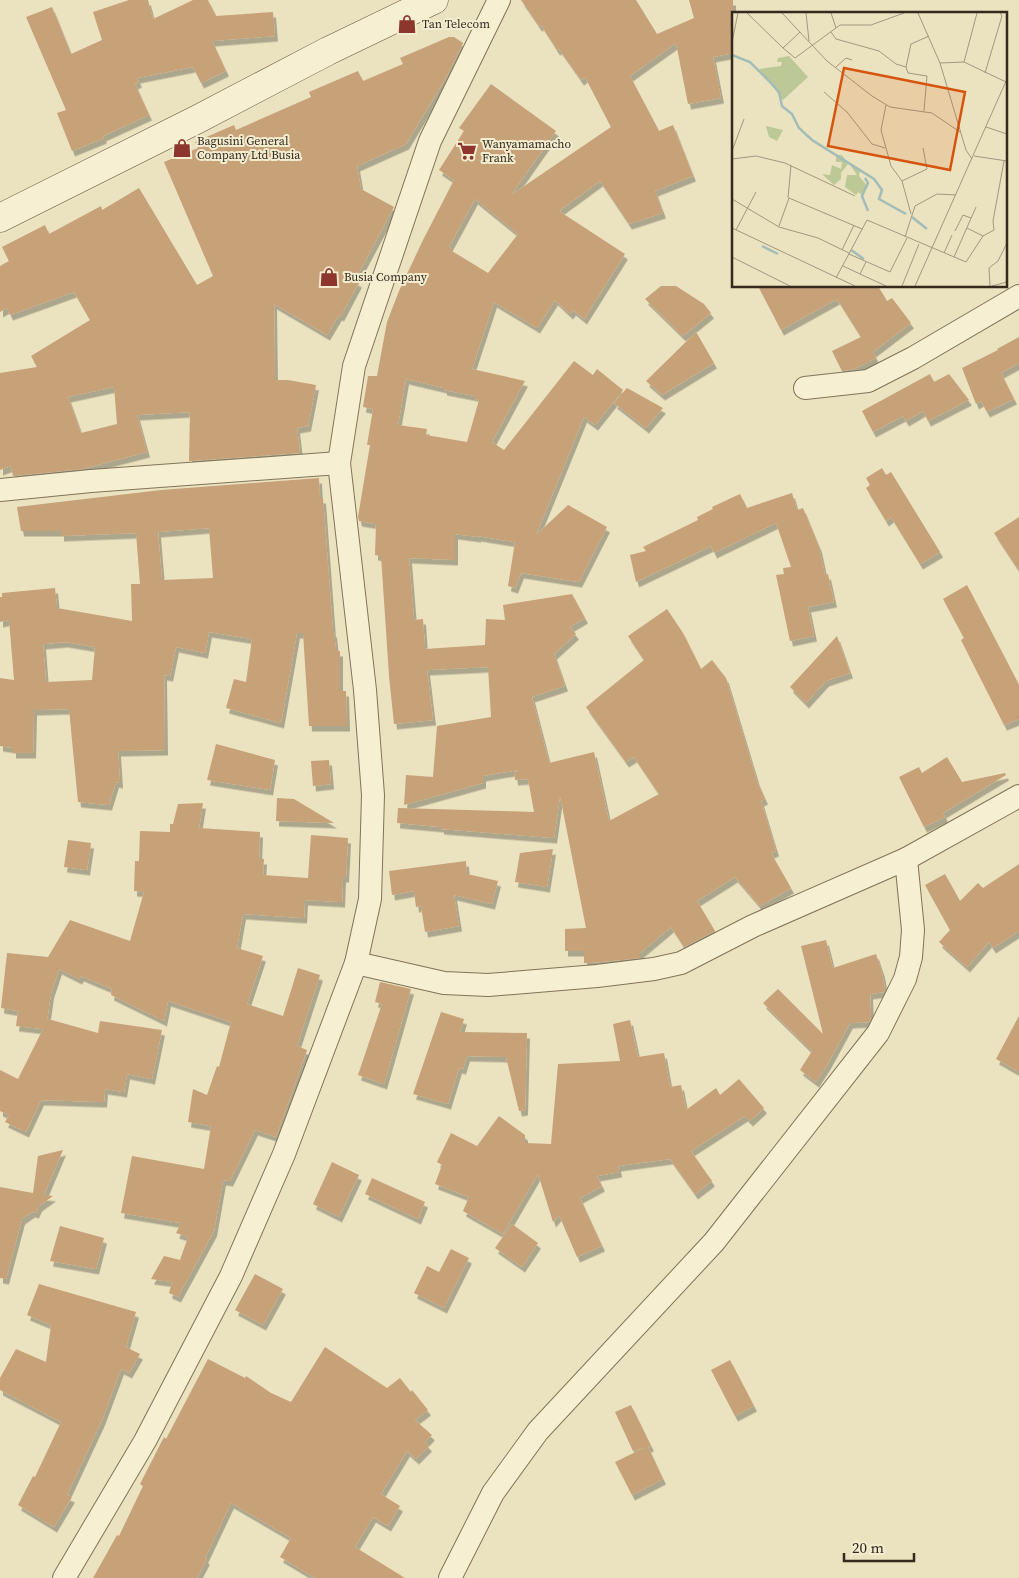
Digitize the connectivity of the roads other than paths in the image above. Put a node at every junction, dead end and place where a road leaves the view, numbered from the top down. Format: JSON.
{"nodes":[{"id":1,"x":434,"y":0,"type":"edge"},
{"id":2,"x":499,"y":0,"type":"edge"},
{"id":3,"x":0,"y":218,"type":"edge"},
{"id":4,"x":1019,"y":296,"type":"edge"},
{"id":5,"x":805,"y":388,"type":"dead end"},
{"id":6,"x":340,"y":464,"type":"junction"},
{"id":7,"x":0,"y":490,"type":"edge"},
{"id":8,"x":1019,"y":796,"type":"edge"},
{"id":9,"x":906,"y":859,"type":"junction"},
{"id":10,"x":356,"y":963,"type":"junction"},
{"id":11,"x":64,"y":1578,"type":"edge"},
{"id":12,"x":450,"y":1578,"type":"edge"}],
"edges":[{"from":1,"to":3,"type":"main road"},
{"from":2,"to":6,"type":"street"},
{"from":4,"to":5,"type":"street"},
{"from":6,"to":7,"type":"street"},
{"from":6,"to":10,"type":"street"},
{"from":8,"to":9,"type":"street"},
{"from":9,"to":10,"type":"street"},
{"from":9,"to":12,"type":"street"},
{"from":10,"to":11,"type":"street"}]}
